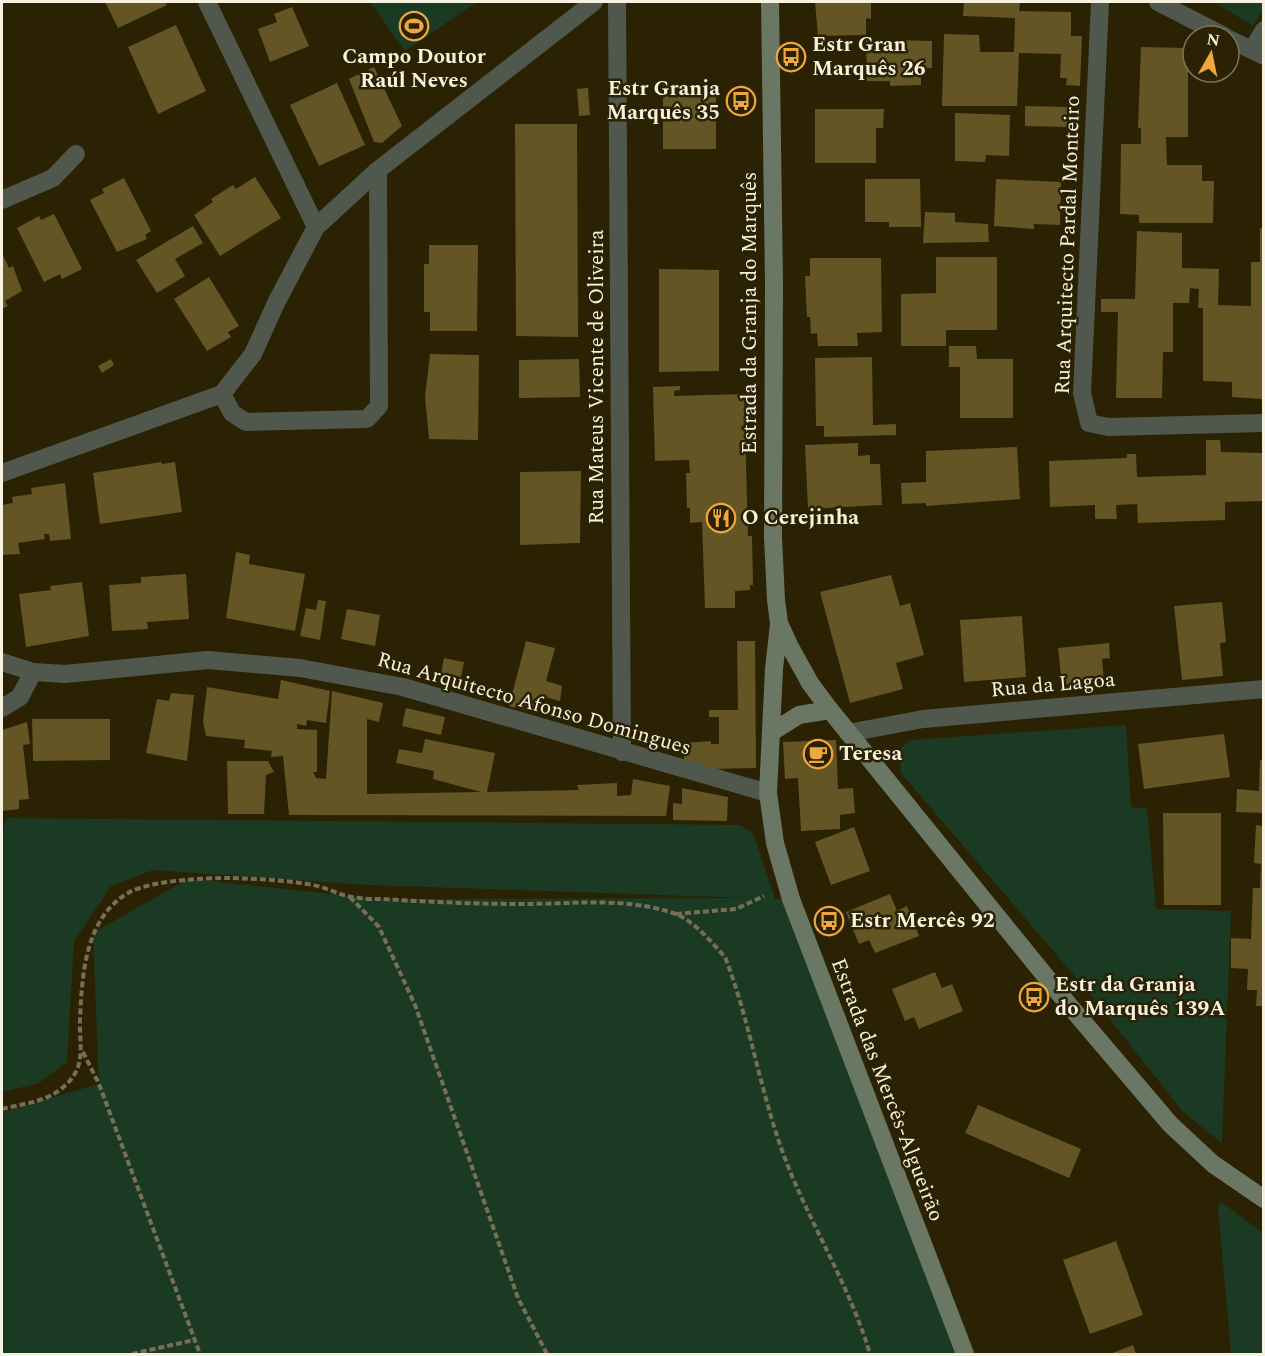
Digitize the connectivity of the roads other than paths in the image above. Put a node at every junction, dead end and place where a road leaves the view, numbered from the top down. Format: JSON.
{"nodes":[{"id":1,"x":207,"y":2,"type":"edge"},
{"id":2,"x":594,"y":2,"type":"edge"},
{"id":3,"x":617,"y":2,"type":"edge"},
{"id":4,"x":770,"y":2,"type":"edge"},
{"id":5,"x":1100,"y":2,"type":"edge"},
{"id":6,"x":1158,"y":2,"type":"edge"},
{"id":7,"x":1201,"y":24,"type":"edge"},
{"id":8,"x":1263,"y":30,"type":"edge"},
{"id":9,"x":1241,"y":45,"type":"edge"},
{"id":10,"x":1258,"y":53,"type":"edge"},
{"id":11,"x":76,"y":154,"type":"dead end"},
{"id":12,"x":378,"y":170,"type":"junction"},
{"id":13,"x":2,"y":200,"type":"edge"},
{"id":14,"x":316,"y":227,"type":"junction"},
{"id":15,"x":222,"y":394,"type":"junction"},
{"id":16,"x":1263,"y":423,"type":"edge"},
{"id":17,"x":2,"y":473,"type":"edge"},
{"id":18,"x":779,"y":623,"type":"junction"},
{"id":19,"x":2,"y":662,"type":"edge"},
{"id":20,"x":33,"y":672,"type":"junction"},
{"id":21,"x":1263,"y":690,"type":"edge"},
{"id":22,"x":2,"y":708,"type":"edge"},
{"id":23,"x":830,"y":710,"type":"junction"},
{"id":24,"x":772,"y":732,"type":"junction"},
{"id":25,"x":848,"y":733,"type":"junction"},
{"id":26,"x":622,"y":752,"type":"junction"},
{"id":27,"x":768,"y":793,"type":"junction"},
{"id":28,"x":1263,"y":1199,"type":"edge"},
{"id":29,"x":965,"y":1354,"type":"edge"}],
"edges":[{"from":1,"to":14,"type":"street"},
{"from":2,"to":12,"type":"street"},
{"from":3,"to":26,"type":"street","name":"Rua Mateus Vicente de Oliveira"},
{"from":4,"to":18,"type":"main road","name":"Estrada da Granja do Marquês"},
{"from":5,"to":16,"type":"street","name":"Rua Arquitecto Pardal Monteiro"},
{"from":6,"to":7,"type":"street"},
{"from":8,"to":10,"type":"street"},
{"from":9,"to":10,"type":"street"},
{"from":11,"to":13,"type":"street"},
{"from":12,"to":14,"type":"street"},
{"from":12,"to":15,"type":"street"},
{"from":14,"to":15,"type":"street"},
{"from":15,"to":17,"type":"street"},
{"from":18,"to":23,"type":"main road","name":"Estrada da Granja do Marquês"},
{"from":18,"to":24,"type":"main road","name":"Estrada da Granja do Marquês"},
{"from":19,"to":20,"type":"street","name":"Rua Arquitecto Afonso Domingues"},
{"from":20,"to":22,"type":"street"},
{"from":20,"to":26,"type":"street","name":"Rua Arquitecto Afonso Domingues"},
{"from":21,"to":25,"type":"street","name":"Rua da Lagoa"},
{"from":23,"to":24,"type":"main road"},
{"from":23,"to":25,"type":"main road","name":"Estrada da Granja do Marquês"},
{"from":24,"to":27,"type":"main road","name":"Estrada das Mercês-Algueirão"},
{"from":25,"to":28,"type":"main road","name":"Estrada da Granja do Marquês"},
{"from":26,"to":27,"type":"street","name":"Rua Arquitecto Afonso Domingues"},
{"from":27,"to":29,"type":"main road","name":"Estrada das Mercês-Algueirão"}]}
